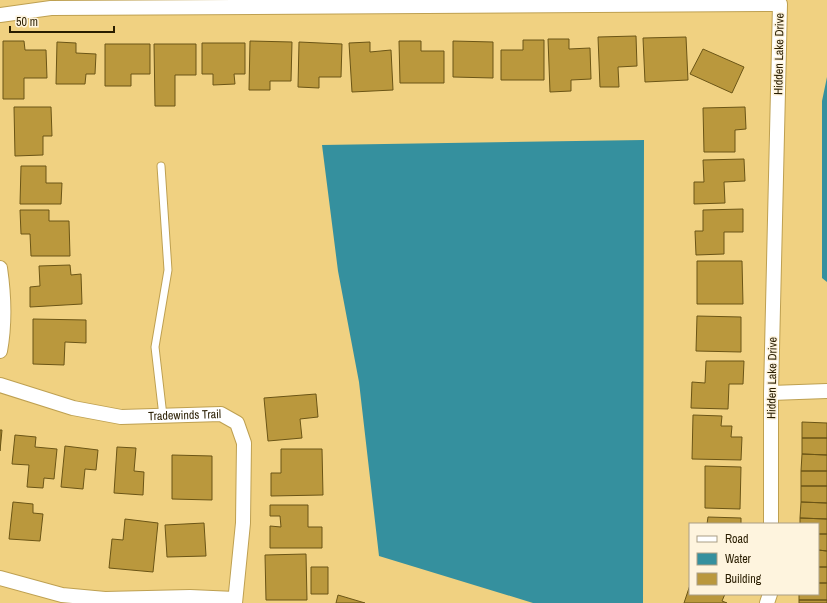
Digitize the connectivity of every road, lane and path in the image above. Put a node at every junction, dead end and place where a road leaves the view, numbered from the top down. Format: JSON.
{"nodes":[{"id":1,"x":0,"y":15,"type":"edge"},
{"id":2,"x":161,"y":166,"type":"dead end"},
{"id":3,"x":0,"y":268,"type":"edge"},
{"id":4,"x":0,"y":351,"type":"edge"},
{"id":5,"x":0,"y":385,"type":"edge"},
{"id":6,"x":827,"y":391,"type":"edge"},
{"id":7,"x":771,"y":393,"type":"junction"},
{"id":8,"x":163,"y":416,"type":"junction"},
{"id":9,"x":771,"y":523,"type":"edge"},
{"id":10,"x":0,"y":578,"type":"edge"},
{"id":11,"x":235,"y":601,"type":"edge"}],
"edges":[{"from":1,"to":7,"type":"street","name":"Hidden Lake Drive"},
{"from":2,"to":8,"type":"lane"},
{"from":3,"to":4,"type":"street"},
{"from":5,"to":8,"type":"street","name":"Tradewinds Trail"},
{"from":6,"to":7,"type":"street"},
{"from":7,"to":9,"type":"street","name":"Hidden Lake Drive"},
{"from":8,"to":11,"type":"street","name":"Tradewinds Trail"},
{"from":10,"to":11,"type":"street"}]}
